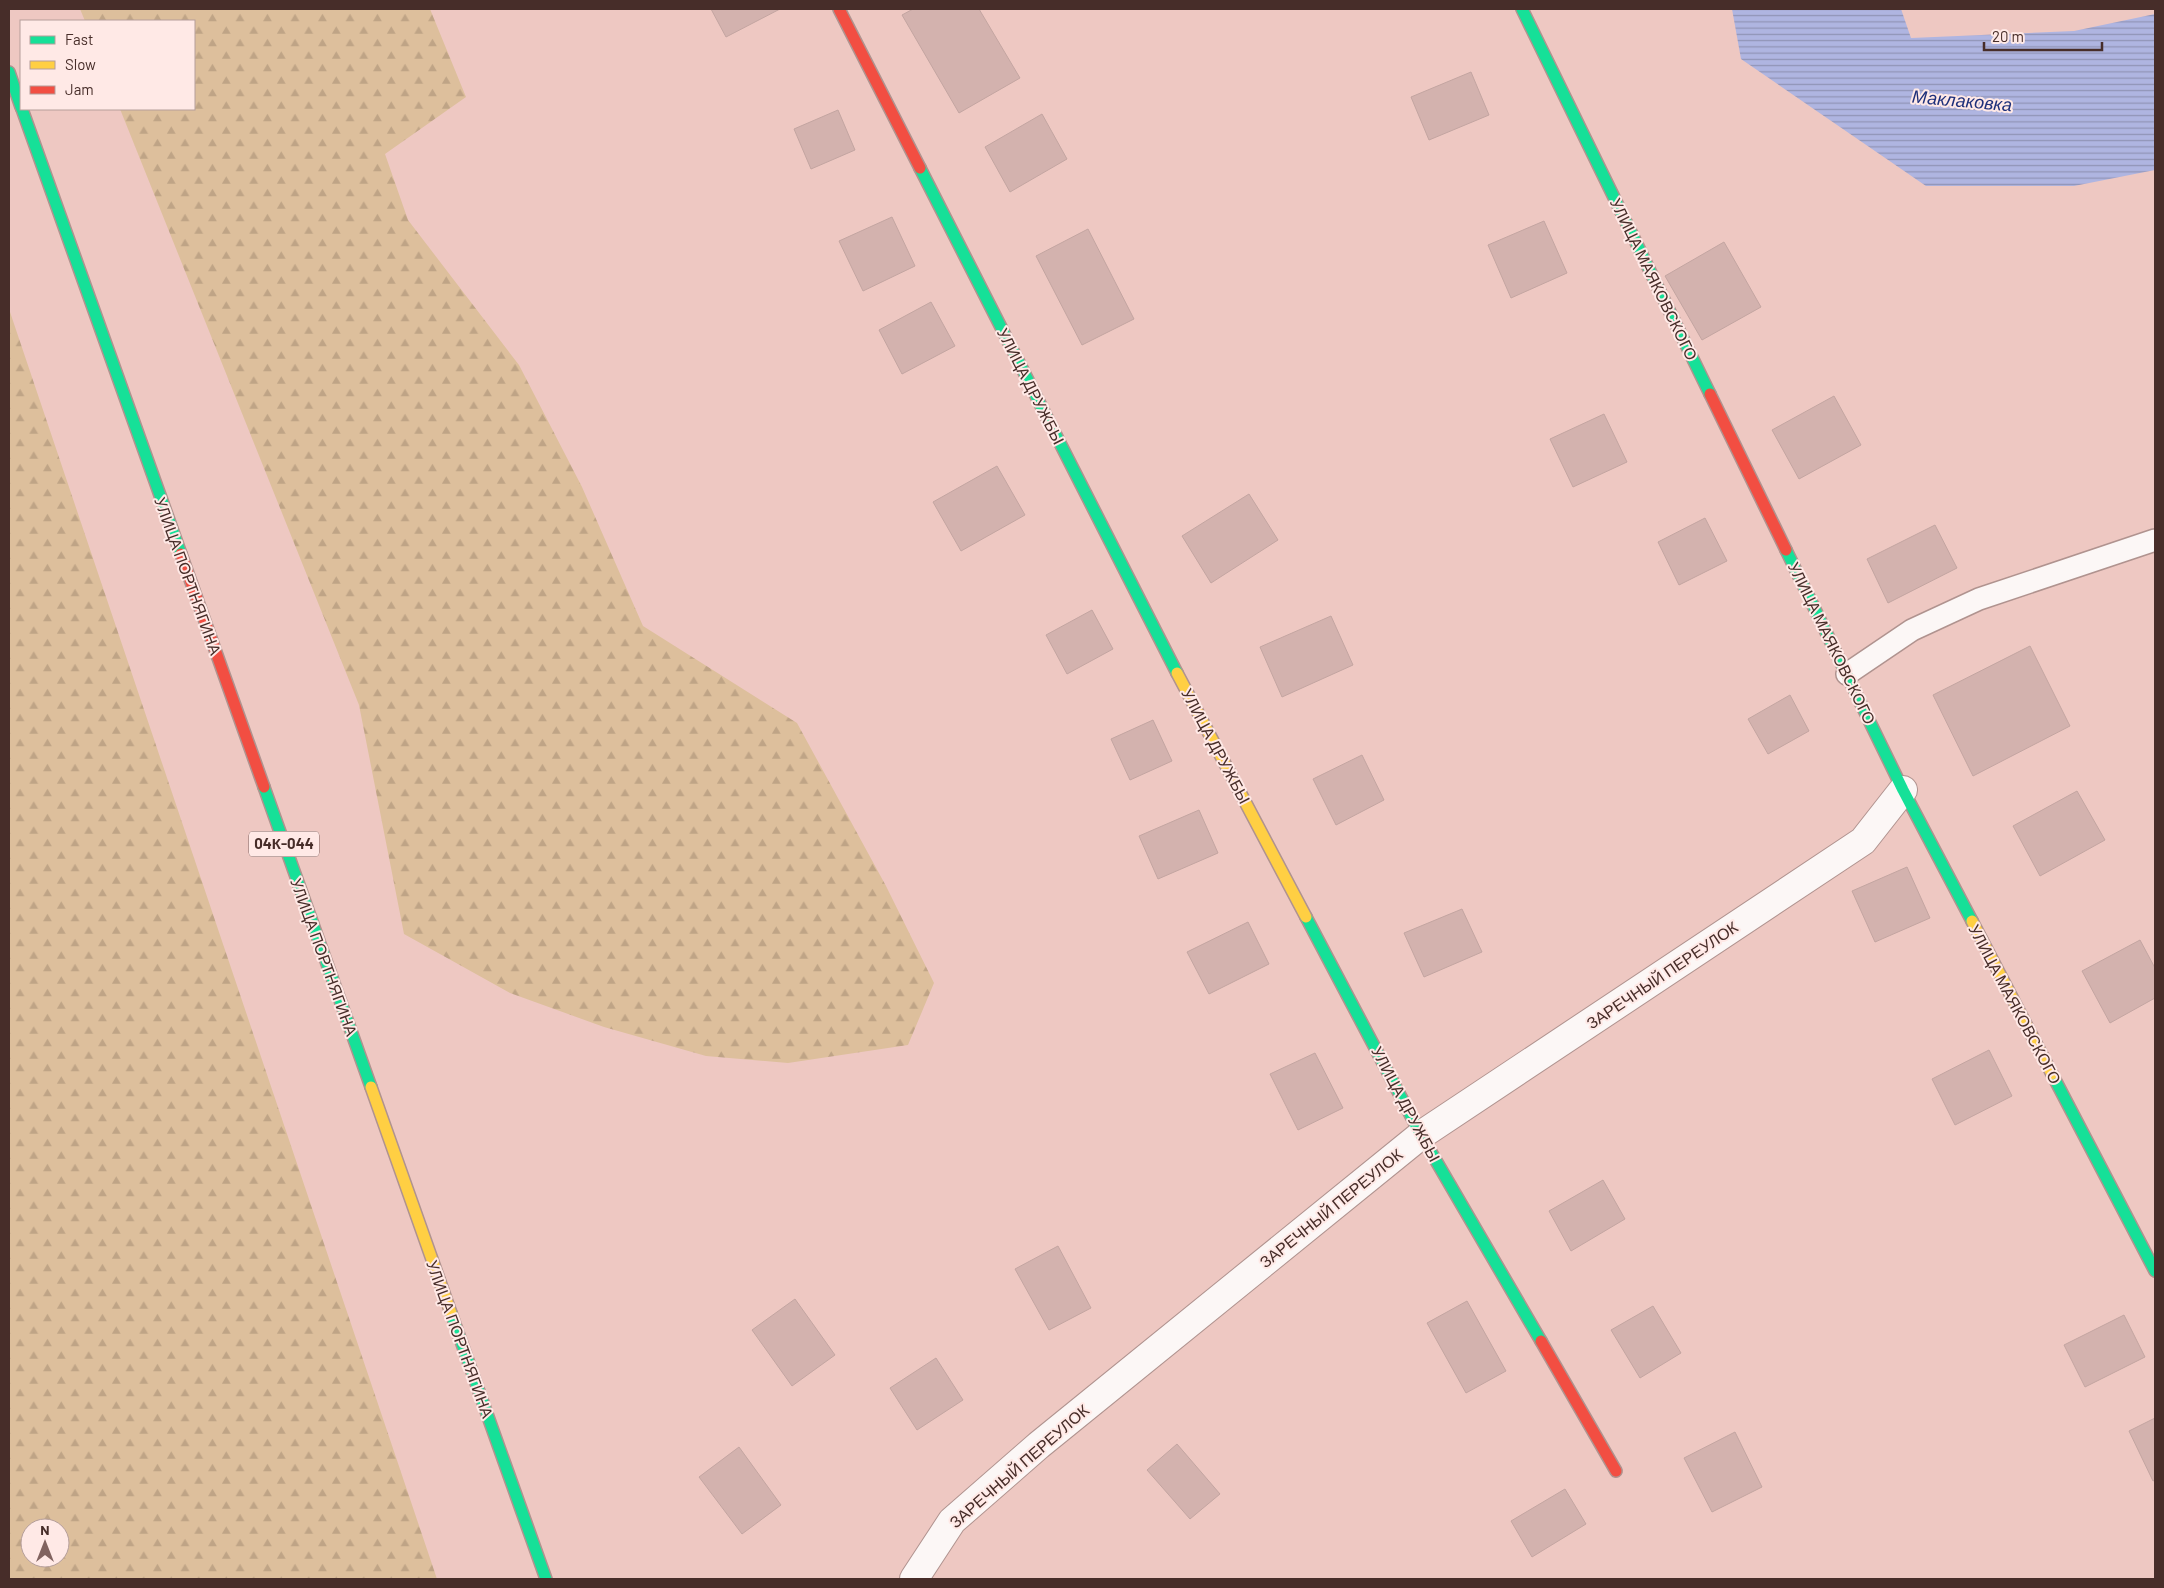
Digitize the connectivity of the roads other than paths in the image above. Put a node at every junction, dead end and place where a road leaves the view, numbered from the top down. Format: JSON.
{"nodes":[{"id":1,"x":839,"y":9,"type":"edge"},
{"id":2,"x":1522,"y":9,"type":"edge"},
{"id":3,"x":9,"y":72,"type":"edge"},
{"id":4,"x":20,"y":102,"type":"edge"},
{"id":5,"x":23,"y":110,"type":"edge"},
{"id":6,"x":2155,"y":540,"type":"edge"},
{"id":7,"x":1847,"y":674,"type":"junction"},
{"id":8,"x":1903,"y":790,"type":"junction"},
{"id":9,"x":1421,"y":1135,"type":"junction"},
{"id":10,"x":2155,"y":1271,"type":"edge"},
{"id":11,"x":1616,"y":1471,"type":"dead end"},
{"id":12,"x":546,"y":1579,"type":"edge"},
{"id":13,"x":914,"y":1579,"type":"edge"}],
"edges":[{"from":1,"to":9,"type":"street","name":"УЛИЦА ДРУЖБЫ"},
{"from":2,"to":7,"type":"street","name":"УЛИЦА МАЯКОВСКОГО"},
{"from":3,"to":4,"type":"street","name":"УЛИЦА ПОРТНЯГИНА","number":"04К-044"},
{"from":5,"to":12,"type":"street","name":"УЛИЦА ПОРТНЯГИНА","number":"04К-044"},
{"from":6,"to":7,"type":"lane"},
{"from":7,"to":8,"type":"street","name":"УЛИЦА МАЯКОВСКОГО"},
{"from":8,"to":9,"type":"street","name":"ЗАРЕЧНЫЙ ПЕРЕУЛОК"},
{"from":8,"to":10,"type":"street","name":"УЛИЦА МАЯКОВСКОГО"},
{"from":9,"to":11,"type":"street","name":"УЛИЦА ДРУЖБЫ"},
{"from":9,"to":13,"type":"street","name":"ЗАРЕЧНЫЙ ПЕРЕУЛОК"}]}
